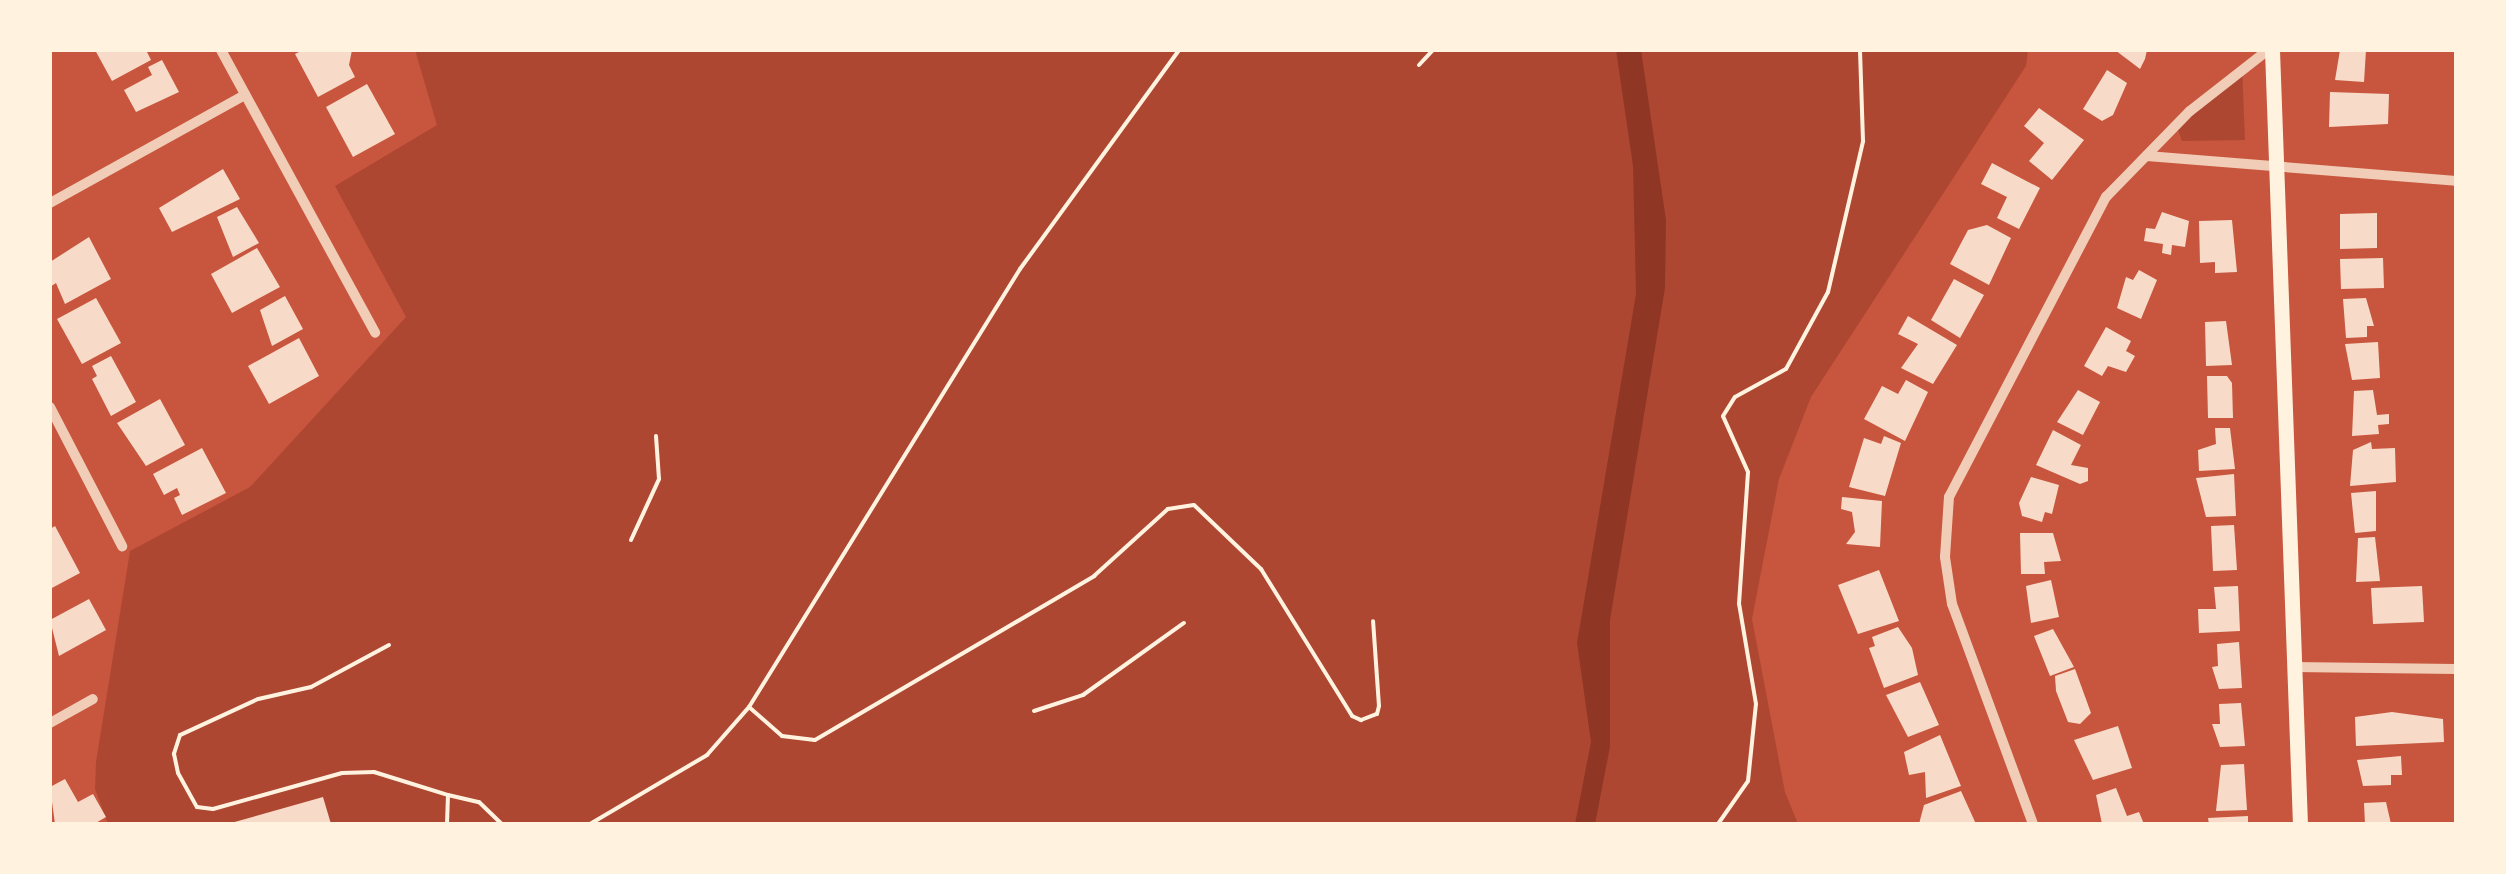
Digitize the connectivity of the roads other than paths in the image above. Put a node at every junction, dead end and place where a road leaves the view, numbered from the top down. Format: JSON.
{"nodes":[{"id":1,"x":222,"y":50,"type":"edge"},
{"id":2,"x":2270,"y":50,"type":"edge"},
{"id":3,"x":246,"y":95,"type":"junction"},
{"id":4,"x":2147,"y":156,"type":"junction"},
{"id":5,"x":2276,"y":166,"type":"junction"},
{"id":6,"x":2456,"y":181,"type":"edge"},
{"id":7,"x":50,"y":204,"type":"edge"},
{"id":8,"x":374,"y":333,"type":"dead end"},
{"id":9,"x":50,"y":407,"type":"edge"},
{"id":10,"x":122,"y":546,"type":"dead end"},
{"id":11,"x":2293,"y":667,"type":"junction"},
{"id":12,"x":2456,"y":669,"type":"edge"},
{"id":13,"x":93,"y":699,"type":"dead end"},
{"id":14,"x":50,"y":723,"type":"edge"},
{"id":15,"x":2034,"y":824,"type":"edge"},
{"id":16,"x":2300,"y":824,"type":"edge"}],
"edges":[{"from":1,"to":3,"type":"street"},
{"from":2,"to":4,"type":"street"},
{"from":2,"to":5,"type":"main road"},
{"from":3,"to":7,"type":"street"},
{"from":3,"to":8,"type":"street"},
{"from":4,"to":5,"type":"street"},
{"from":4,"to":15,"type":"street"},
{"from":5,"to":6,"type":"street"},
{"from":5,"to":11,"type":"main road"},
{"from":9,"to":10,"type":"street"},
{"from":11,"to":12,"type":"street"},
{"from":11,"to":16,"type":"main road"},
{"from":13,"to":14,"type":"street"}]}
